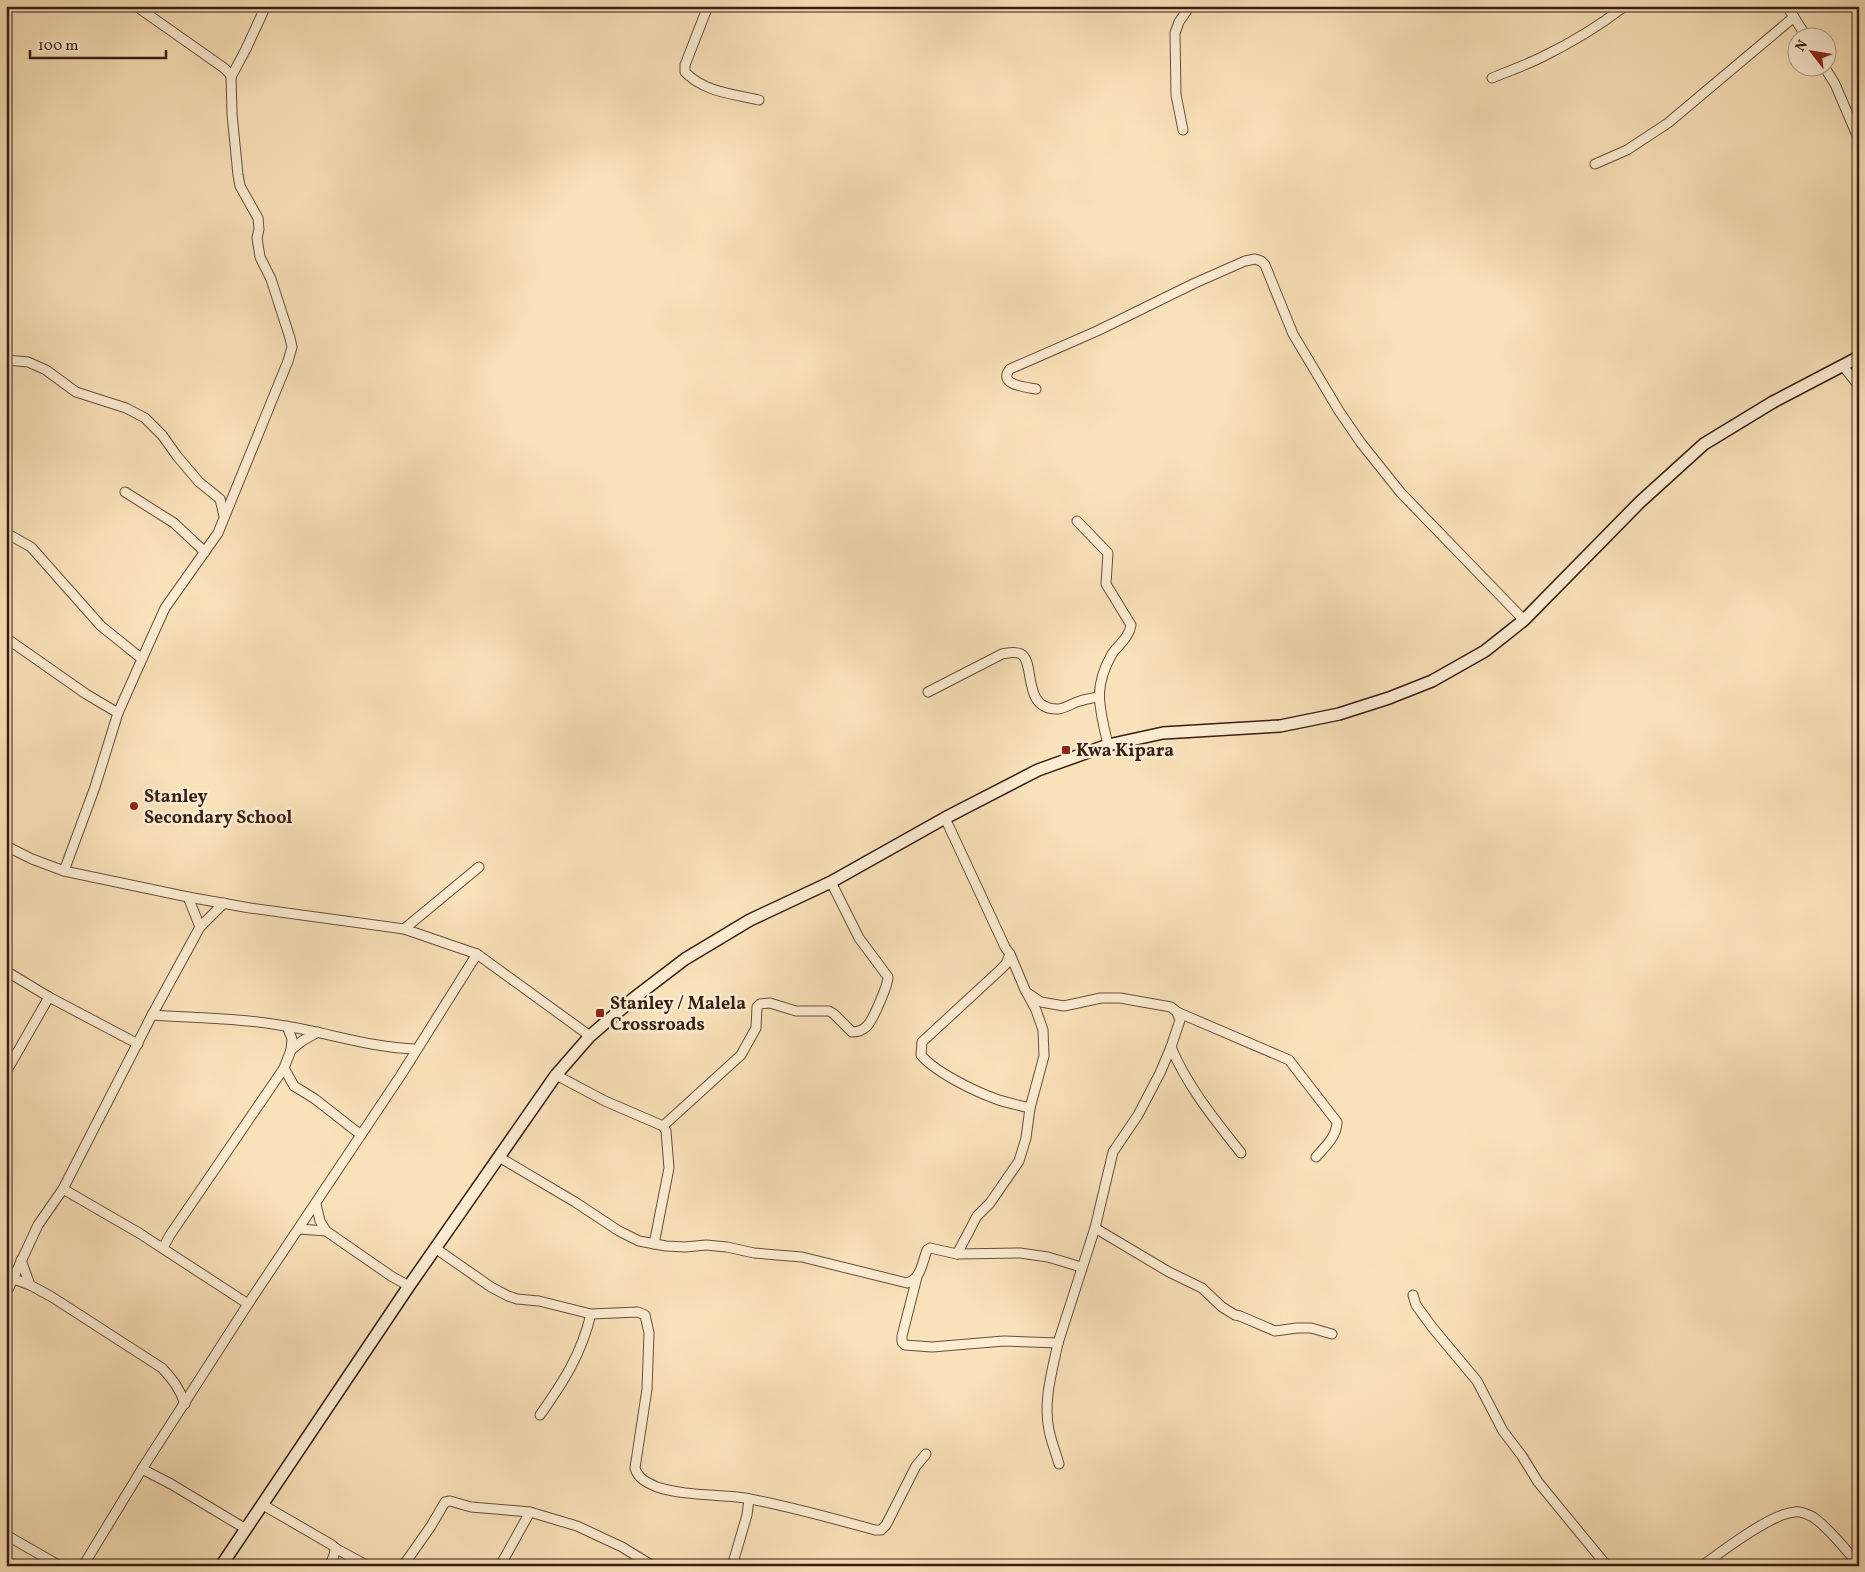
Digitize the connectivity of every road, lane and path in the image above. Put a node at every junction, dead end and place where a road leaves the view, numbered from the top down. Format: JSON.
{"nodes":[{"id":1,"x":136,"y":6,"type":"edge"},
{"id":2,"x":262,"y":6,"type":"edge"},
{"id":3,"x":708,"y":6,"type":"edge"},
{"id":4,"x":1190,"y":6,"type":"edge"},
{"id":5,"x":1625,"y":6,"type":"edge"},
{"id":6,"x":1787,"y":6,"type":"edge"},
{"id":7,"x":1794,"y":17,"type":"junction"},
{"id":8,"x":1801,"y":28,"type":"edge"},
{"id":9,"x":232,"y":77,"type":"junction"},
{"id":10,"x":1492,"y":78,"type":"dead end"},
{"id":11,"x":1831,"y":78,"type":"edge"},
{"id":12,"x":759,"y":100,"type":"dead end"},
{"id":13,"x":1183,"y":130,"type":"dead end"},
{"id":14,"x":1859,"y":140,"type":"edge"},
{"id":15,"x":1595,"y":164,"type":"dead end"},
{"id":16,"x":1859,"y":358,"type":"edge"},
{"id":17,"x":6,"y":360,"type":"edge"},
{"id":18,"x":1843,"y":366,"type":"junction"},
{"id":19,"x":1859,"y":386,"type":"edge"},
{"id":20,"x":1036,"y":390,"type":"dead end"},
{"id":21,"x":125,"y":492,"type":"dead end"},
{"id":22,"x":224,"y":517,"type":"junction"},
{"id":23,"x":1076,"y":521,"type":"dead end"},
{"id":24,"x":6,"y":533,"type":"edge"},
{"id":25,"x":205,"y":552,"type":"junction"},
{"id":26,"x":1524,"y":620,"type":"junction"},
{"id":27,"x":6,"y":638,"type":"edge"},
{"id":28,"x":142,"y":659,"type":"junction"},
{"id":29,"x":928,"y":692,"type":"dead end"},
{"id":30,"x":1099,"y":697,"type":"junction"},
{"id":31,"x":118,"y":713,"type":"junction"},
{"id":32,"x":1108,"y":745,"type":"junction"},
{"id":33,"x":945,"y":818,"type":"junction"},
{"id":34,"x":8,"y":851,"type":"edge"},
{"id":35,"x":479,"y":867,"type":"dead end"},
{"id":36,"x":64,"y":871,"type":"junction"},
{"id":37,"x":830,"y":882,"type":"junction"},
{"id":38,"x":188,"y":897,"type":"junction"},
{"id":39,"x":224,"y":903,"type":"junction"},
{"id":40,"x":200,"y":927,"type":"junction"},
{"id":41,"x":404,"y":929,"type":"junction"},
{"id":42,"x":477,"y":954,"type":"junction"},
{"id":43,"x":1010,"y":954,"type":"junction"},
{"id":44,"x":6,"y":971,"type":"edge"},
{"id":45,"x":1026,"y":992,"type":"junction"},
{"id":46,"x":50,"y":997,"type":"junction"},
{"id":47,"x":1177,"y":1012,"type":"junction"},
{"id":48,"x":152,"y":1015,"type":"junction"},
{"id":49,"x":287,"y":1026,"type":"junction"},
{"id":50,"x":318,"y":1032,"type":"junction"},
{"id":51,"x":590,"y":1036,"type":"junction"},
{"id":52,"x":138,"y":1044,"type":"junction"},
{"id":53,"x":1171,"y":1047,"type":"junction"},
{"id":54,"x":416,"y":1049,"type":"junction"},
{"id":55,"x":291,"y":1050,"type":"junction"},
{"id":56,"x":284,"y":1068,"type":"junction"},
{"id":57,"x":6,"y":1072,"type":"edge"},
{"id":58,"x":556,"y":1075,"type":"junction"},
{"id":59,"x":1030,"y":1108,"type":"junction"},
{"id":60,"x":663,"y":1126,"type":"junction"},
{"id":61,"x":361,"y":1135,"type":"junction"},
{"id":62,"x":1241,"y":1153,"type":"dead end"},
{"id":63,"x":499,"y":1157,"type":"junction"},
{"id":64,"x":1316,"y":1157,"type":"dead end"},
{"id":65,"x":64,"y":1189,"type":"junction"},
{"id":66,"x":316,"y":1204,"type":"junction"},
{"id":67,"x":1095,"y":1228,"type":"junction"},
{"id":68,"x":299,"y":1229,"type":"junction"},
{"id":69,"x":326,"y":1231,"type":"junction"},
{"id":70,"x":654,"y":1244,"type":"junction"},
{"id":71,"x":163,"y":1248,"type":"junction"},
{"id":72,"x":435,"y":1248,"type":"junction"},
{"id":73,"x":958,"y":1254,"type":"junction"},
{"id":74,"x":22,"y":1260,"type":"junction"},
{"id":75,"x":1082,"y":1267,"type":"junction"},
{"id":76,"x":917,"y":1277,"type":"junction"},
{"id":77,"x":10,"y":1278,"type":"edge"},
{"id":78,"x":30,"y":1285,"type":"junction"},
{"id":79,"x":409,"y":1286,"type":"junction"},
{"id":80,"x":6,"y":1294,"type":"edge"},
{"id":81,"x":1413,"y":1295,"type":"dead end"},
{"id":82,"x":248,"y":1304,"type":"junction"},
{"id":83,"x":591,"y":1314,"type":"junction"},
{"id":84,"x":1332,"y":1334,"type":"dead end"},
{"id":85,"x":1058,"y":1343,"type":"junction"},
{"id":86,"x":185,"y":1404,"type":"junction"},
{"id":87,"x":540,"y":1414,"type":"dead end"},
{"id":88,"x":926,"y":1454,"type":"dead end"},
{"id":89,"x":1059,"y":1464,"type":"dead end"},
{"id":90,"x":142,"y":1469,"type":"junction"},
{"id":91,"x":748,"y":1499,"type":"junction"},
{"id":92,"x":263,"y":1505,"type":"junction"},
{"id":93,"x":530,"y":1512,"type":"junction"},
{"id":94,"x":246,"y":1529,"type":"junction"},
{"id":95,"x":6,"y":1535,"type":"edge"},
{"id":96,"x":335,"y":1548,"type":"junction"},
{"id":97,"x":1859,"y":1565,"type":"edge"},
{"id":98,"x":60,"y":1566,"type":"edge"},
{"id":99,"x":83,"y":1566,"type":"edge"},
{"id":100,"x":221,"y":1566,"type":"edge"},
{"id":101,"x":328,"y":1566,"type":"edge"},
{"id":102,"x":368,"y":1566,"type":"edge"},
{"id":103,"x":403,"y":1566,"type":"edge"},
{"id":104,"x":500,"y":1566,"type":"edge"},
{"id":105,"x":653,"y":1566,"type":"edge"},
{"id":106,"x":732,"y":1566,"type":"edge"},
{"id":107,"x":1607,"y":1566,"type":"edge"},
{"id":108,"x":1702,"y":1566,"type":"edge"}],
"edges":[{"from":1,"to":9,"type":"street"},
{"from":2,"to":9,"type":"street"},
{"from":3,"to":12,"type":"street"},
{"from":4,"to":13,"type":"street"},
{"from":5,"to":10,"type":"street"},
{"from":6,"to":7,"type":"street"},
{"from":7,"to":8,"type":"street"},
{"from":7,"to":15,"type":"street"},
{"from":9,"to":22,"type":"street"},
{"from":11,"to":14,"type":"street"},
{"from":16,"to":18,"type":"main road"},
{"from":17,"to":22,"type":"street"},
{"from":18,"to":19,"type":"street"},
{"from":18,"to":26,"type":"main road"},
{"from":20,"to":26,"type":"street"},
{"from":21,"to":25,"type":"street"},
{"from":22,"to":25,"type":"street"},
{"from":23,"to":30,"type":"street"},
{"from":24,"to":28,"type":"street"},
{"from":25,"to":28,"type":"street"},
{"from":26,"to":32,"type":"main road"},
{"from":27,"to":31,"type":"street"},
{"from":28,"to":31,"type":"street"},
{"from":29,"to":30,"type":"street"},
{"from":30,"to":32,"type":"street"},
{"from":31,"to":36,"type":"street"},
{"from":32,"to":33,"type":"main road"},
{"from":33,"to":37,"type":"main road"},
{"from":33,"to":43,"type":"street"},
{"from":34,"to":36,"type":"street"},
{"from":35,"to":41,"type":"street"},
{"from":36,"to":38,"type":"street"},
{"from":37,"to":51,"type":"main road"},
{"from":37,"to":60,"type":"street"},
{"from":38,"to":39,"type":"street"},
{"from":38,"to":40,"type":"street"},
{"from":39,"to":40,"type":"street"},
{"from":39,"to":41,"type":"street"},
{"from":40,"to":48,"type":"street"},
{"from":41,"to":42,"type":"street"},
{"from":42,"to":51,"type":"street"},
{"from":42,"to":54,"type":"street"},
{"from":43,"to":45,"type":"street"},
{"from":43,"to":59,"type":"street"},
{"from":44,"to":46,"type":"street"},
{"from":45,"to":47,"type":"street"},
{"from":45,"to":59,"type":"street"},
{"from":46,"to":52,"type":"street"},
{"from":46,"to":57,"type":"street"},
{"from":47,"to":53,"type":"street"},
{"from":47,"to":64,"type":"street"},
{"from":48,"to":49,"type":"street"},
{"from":48,"to":52,"type":"street"},
{"from":49,"to":50,"type":"street"},
{"from":49,"to":55,"type":"street"},
{"from":50,"to":54,"type":"street"},
{"from":50,"to":55,"type":"street"},
{"from":51,"to":58,"type":"main road"},
{"from":52,"to":65,"type":"street"},
{"from":53,"to":62,"type":"street"},
{"from":53,"to":67,"type":"street"},
{"from":54,"to":61,"type":"street"},
{"from":55,"to":56,"type":"street"},
{"from":56,"to":61,"type":"street"},
{"from":56,"to":71,"type":"street"},
{"from":58,"to":60,"type":"street"},
{"from":58,"to":63,"type":"main road"},
{"from":59,"to":73,"type":"street"},
{"from":60,"to":70,"type":"street"},
{"from":61,"to":66,"type":"street"},
{"from":63,"to":70,"type":"street"},
{"from":63,"to":72,"type":"main road"},
{"from":65,"to":71,"type":"street"},
{"from":65,"to":74,"type":"street"},
{"from":66,"to":68,"type":"street"},
{"from":66,"to":69,"type":"street"},
{"from":67,"to":75,"type":"street"},
{"from":67,"to":84,"type":"street"},
{"from":68,"to":69,"type":"street"},
{"from":68,"to":82,"type":"street"},
{"from":69,"to":79,"type":"street"},
{"from":70,"to":76,"type":"street"},
{"from":71,"to":82,"type":"street"},
{"from":72,"to":79,"type":"main road"},
{"from":72,"to":83,"type":"street"},
{"from":73,"to":75,"type":"street"},
{"from":73,"to":76,"type":"street"},
{"from":74,"to":77,"type":"street"},
{"from":74,"to":78,"type":"street"},
{"from":75,"to":85,"type":"street"},
{"from":76,"to":85,"type":"street"},
{"from":77,"to":78,"type":"street"},
{"from":77,"to":80,"type":"street"},
{"from":78,"to":86,"type":"street"},
{"from":79,"to":92,"type":"main road"},
{"from":81,"to":107,"type":"street"},
{"from":82,"to":86,"type":"street"},
{"from":83,"to":87,"type":"street"},
{"from":83,"to":91,"type":"street"},
{"from":85,"to":89,"type":"street"},
{"from":86,"to":90,"type":"street"},
{"from":88,"to":91,"type":"street"},
{"from":90,"to":94,"type":"street"},
{"from":90,"to":99,"type":"street"},
{"from":91,"to":106,"type":"street"},
{"from":92,"to":94,"type":"main road"},
{"from":92,"to":96,"type":"street"},
{"from":93,"to":103,"type":"street"},
{"from":93,"to":104,"type":"street"},
{"from":93,"to":105,"type":"street"},
{"from":94,"to":100,"type":"main road"},
{"from":95,"to":98,"type":"street"},
{"from":96,"to":101,"type":"street"},
{"from":96,"to":102,"type":"street"},
{"from":97,"to":108,"type":"street"}]}
